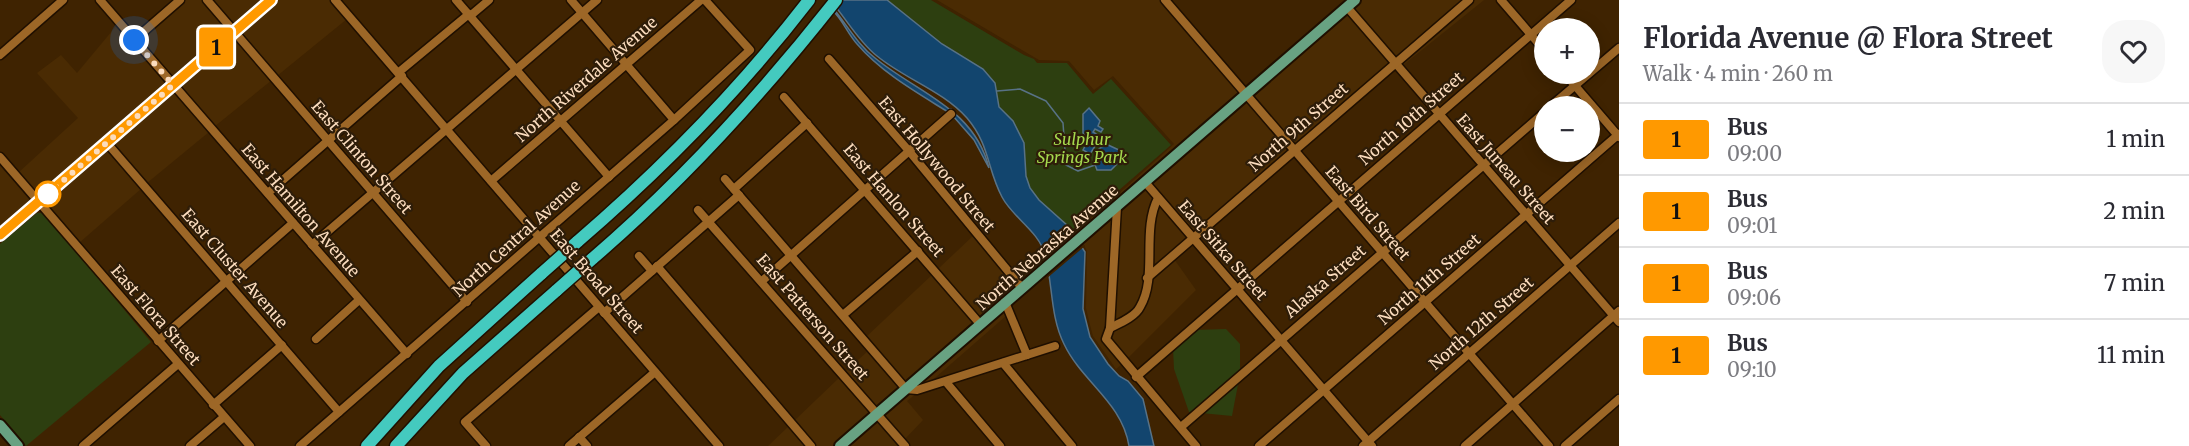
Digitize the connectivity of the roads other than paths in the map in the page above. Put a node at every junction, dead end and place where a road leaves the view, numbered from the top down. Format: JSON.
{"nodes":[{"id":1,"x":63,"y":0,"type":"edge"},
{"id":2,"x":100,"y":0,"type":"edge"},
{"id":3,"x":180,"y":0,"type":"edge"},
{"id":4,"x":207,"y":0,"type":"edge"},
{"id":5,"x":271,"y":0,"type":"edge"},
{"id":6,"x":335,"y":0,"type":"edge"},
{"id":7,"x":456,"y":0,"type":"edge"},
{"id":8,"x":489,"y":0,"type":"edge"},
{"id":9,"x":571,"y":0,"type":"edge"},
{"id":10,"x":597,"y":0,"type":"edge"},
{"id":11,"x":703,"y":0,"type":"edge"},
{"id":12,"x":836,"y":0,"type":"edge"},
{"id":13,"x":1165,"y":0,"type":"edge"},
{"id":14,"x":1469,"y":0,"type":"edge"},
{"id":15,"x":1501,"y":0,"type":"edge"},
{"id":16,"x":1571,"y":0,"type":"edge"},
{"id":17,"x":808,"y":2,"type":"edge"},
{"id":18,"x":1351,"y":4,"type":"edge"},
{"id":19,"x":582,"y":13,"type":"junction"},
{"id":20,"x":469,"y":15,"type":"junction"},
{"id":21,"x":234,"y":32,"type":"junction"},
{"id":22,"x":1530,"y":35,"type":"junction"},
{"id":23,"x":1534,"y":39,"type":"edge"},
{"id":24,"x":134,"y":40,"type":"junction"},
{"id":25,"x":1619,"y":48,"type":"edge"},
{"id":26,"x":0,"y":55,"type":"edge"},
{"id":27,"x":829,"y":59,"type":"dead end"},
{"id":28,"x":1395,"y":63,"type":"junction"},
{"id":29,"x":626,"y":64,"type":"junction"},
{"id":30,"x":516,"y":70,"type":"junction"},
{"id":31,"x":401,"y":74,"type":"junction"},
{"id":32,"x":173,"y":85,"type":"junction"},
{"id":33,"x":1576,"y":86,"type":"junction"},
{"id":34,"x":1246,"y":95,"type":"junction"},
{"id":35,"x":1564,"y":96,"type":"edge"},
{"id":36,"x":784,"y":97,"type":"dead end"},
{"id":37,"x":951,"y":114,"type":"dead end"},
{"id":38,"x":1438,"y":114,"type":"junction"},
{"id":39,"x":560,"y":120,"type":"junction"},
{"id":40,"x":674,"y":120,"type":"junction"},
{"id":41,"x":1534,"y":121,"type":"edge"},
{"id":42,"x":807,"y":123,"type":"junction"},
{"id":43,"x":448,"y":130,"type":"junction"},
{"id":44,"x":1619,"y":136,"type":"edge"},
{"id":45,"x":328,"y":141,"type":"junction"},
{"id":46,"x":107,"y":143,"type":"junction"},
{"id":47,"x":1294,"y":150,"type":"junction"},
{"id":48,"x":909,"y":151,"type":"junction"},
{"id":49,"x":0,"y":157,"type":"edge"},
{"id":50,"x":1482,"y":164,"type":"junction"},
{"id":51,"x":609,"y":177,"type":"junction"},
{"id":52,"x":725,"y":179,"type":"dead end"},
{"id":53,"x":491,"y":180,"type":"junction"},
{"id":54,"x":1144,"y":182,"type":"junction"},
{"id":55,"x":866,"y":190,"type":"junction"},
{"id":56,"x":737,"y":192,"type":"junction"},
{"id":57,"x":268,"y":193,"type":"junction"},
{"id":58,"x":374,"y":194,"type":"junction"},
{"id":59,"x":1158,"y":198,"type":"junction"},
{"id":60,"x":1338,"y":201,"type":"junction"},
{"id":61,"x":39,"y":202,"type":"junction"},
{"id":62,"x":1117,"y":207,"type":"junction"},
{"id":63,"x":698,"y":210,"type":"dead end"},
{"id":64,"x":1526,"y":214,"type":"junction"},
{"id":65,"x":708,"y":221,"type":"junction"},
{"id":66,"x":293,"y":223,"type":"junction"},
{"id":67,"x":1619,"y":223,"type":"edge"},
{"id":68,"x":0,"y":235,"type":"edge"},
{"id":69,"x":540,"y":237,"type":"junction"},
{"id":70,"x":1193,"y":238,"type":"junction"},
{"id":71,"x":312,"y":245,"type":"junction"},
{"id":72,"x":918,"y":251,"type":"junction"},
{"id":73,"x":1382,"y":252,"type":"junction"},
{"id":74,"x":791,"y":254,"type":"junction"},
{"id":75,"x":639,"y":256,"type":"dead end"},
{"id":76,"x":1569,"y":265,"type":"junction"},
{"id":77,"x":655,"y":269,"type":"junction"},
{"id":78,"x":1147,"y":278,"type":"junction"},
{"id":79,"x":227,"y":281,"type":"junction"},
{"id":80,"x":762,"y":281,"type":"junction"},
{"id":81,"x":1022,"y":288,"type":"junction"},
{"id":82,"x":1238,"y":289,"type":"junction"},
{"id":83,"x":360,"y":300,"type":"junction"},
{"id":84,"x":467,"y":302,"type":"junction"},
{"id":85,"x":1005,"y":302,"type":"junction"},
{"id":86,"x":1425,"y":302,"type":"junction"},
{"id":87,"x":602,"y":310,"type":"junction"},
{"id":88,"x":843,"y":315,"type":"junction"},
{"id":89,"x":1617,"y":316,"type":"edge"},
{"id":90,"x":980,"y":324,"type":"junction"},
{"id":91,"x":1110,"y":328,"type":"junction"},
{"id":92,"x":316,"y":339,"type":"dead end"},
{"id":93,"x":1280,"y":339,"type":"junction"},
{"id":94,"x":158,"y":341,"type":"junction"},
{"id":95,"x":282,"y":345,"type":"junction"},
{"id":96,"x":1054,"y":346,"type":"dead end"},
{"id":97,"x":1469,"y":352,"type":"junction"},
{"id":98,"x":407,"y":354,"type":"junction"},
{"id":99,"x":1027,"y":355,"type":"junction"},
{"id":100,"x":1003,"y":363,"type":"junction"},
{"id":101,"x":178,"y":364,"type":"junction"},
{"id":102,"x":655,"y":372,"type":"junction"},
{"id":103,"x":1136,"y":377,"type":"junction"},
{"id":104,"x":946,"y":382,"type":"junction"},
{"id":105,"x":906,"y":389,"type":"junction"},
{"id":106,"x":1324,"y":390,"type":"junction"},
{"id":107,"x":1619,"y":399,"type":"edge"},
{"id":108,"x":1512,"y":404,"type":"junction"},
{"id":109,"x":213,"y":405,"type":"junction"},
{"id":110,"x":339,"y":412,"type":"junction"},
{"id":111,"x":877,"y":414,"type":"junction"},
{"id":112,"x":224,"y":417,"type":"junction"},
{"id":113,"x":0,"y":425,"type":"edge"},
{"id":114,"x":1181,"y":428,"type":"junction"},
{"id":115,"x":579,"y":437,"type":"junction"},
{"id":116,"x":1367,"y":445,"type":"edge"},
{"id":117,"x":18,"y":446,"type":"edge"},
{"id":118,"x":83,"y":446,"type":"edge"},
{"id":119,"x":190,"y":446,"type":"edge"},
{"id":120,"x":250,"y":446,"type":"edge"},
{"id":121,"x":300,"y":446,"type":"edge"},
{"id":122,"x":367,"y":446,"type":"edge"},
{"id":123,"x":396,"y":446,"type":"edge"},
{"id":124,"x":486,"y":446,"type":"edge"},
{"id":125,"x":569,"y":446,"type":"edge"},
{"id":126,"x":587,"y":446,"type":"edge"},
{"id":127,"x":719,"y":446,"type":"edge"},
{"id":128,"x":811,"y":446,"type":"edge"},
{"id":129,"x":840,"y":446,"type":"edge"},
{"id":130,"x":904,"y":446,"type":"edge"},
{"id":131,"x":1000,"y":446,"type":"edge"},
{"id":132,"x":1072,"y":446,"type":"edge"},
{"id":133,"x":1196,"y":446,"type":"edge"},
{"id":134,"x":1259,"y":446,"type":"edge"},
{"id":135,"x":1465,"y":446,"type":"edge"},
{"id":136,"x":1549,"y":446,"type":"edge"},
{"id":137,"x":1564,"y":446,"type":"edge"}],
"edges":[{"from":1,"to":26,"type":"street"},
{"from":2,"to":24,"type":"street","name":"East Hamilton Avenue"},
{"from":3,"to":24,"type":"street"},
{"from":4,"to":21,"type":"street","name":"East Clinton Street"},
{"from":5,"to":21,"type":"main road"},
{"from":6,"to":31,"type":"street","name":"East Broad Street"},
{"from":7,"to":20,"type":"street"},
{"from":8,"to":20,"type":"street"},
{"from":9,"to":19,"type":"street"},
{"from":10,"to":19,"type":"street"},
{"from":11,"to":29,"type":"street","name":"North Riverdale Avenue"},
{"from":11,"to":40,"type":"street","name":"North Central Avenue"},
{"from":12,"to":123,"type":"highway","bridge":true},
{"from":13,"to":34,"type":"street","name":"East Bird Street"},
{"from":14,"to":28,"type":"street","name":"North 9th Street"},
{"from":15,"to":22,"type":"street"},
{"from":16,"to":22,"type":"street","name":"North 10th Street"},
{"from":17,"to":122,"type":"highway","bridge":true},
{"from":18,"to":28,"type":"street","name":"East Juneau Street"},
{"from":18,"to":34,"type":"main road","name":"North Nebraska Avenue"},
{"from":19,"to":29,"type":"street"},
{"from":19,"to":30,"type":"street"},
{"from":20,"to":30,"type":"street"},
{"from":20,"to":31,"type":"street"},
{"from":21,"to":32,"type":"main road"},
{"from":21,"to":45,"type":"street","name":"East Clinton Street"},
{"from":22,"to":23,"type":"street"},
{"from":22,"to":38,"type":"street","name":"North 10th Street"},
{"from":24,"to":32,"type":"street","name":"East Hamilton Avenue"},
{"from":25,"to":33,"type":"street"},
{"from":27,"to":48,"type":"street","name":"East Hollywood Street"},
{"from":28,"to":38,"type":"street","name":"East Juneau Street"},
{"from":28,"to":47,"type":"street","name":"North 9th Street"},
{"from":29,"to":39,"type":"street","name":"North Riverdale Avenue"},
{"from":29,"to":40,"type":"street"},
{"from":30,"to":39,"type":"street"},
{"from":30,"to":43,"type":"street"},
{"from":31,"to":43,"type":"street","name":"East Broad Street"},
{"from":31,"to":45,"type":"street"},
{"from":32,"to":46,"type":"main road"},
{"from":32,"to":57,"type":"street","name":"East Hamilton Avenue"},
{"from":33,"to":35,"type":"street"},
{"from":33,"to":44,"type":"street"},
{"from":34,"to":47,"type":"street","name":"East Bird Street"},
{"from":34,"to":54,"type":"main road","name":"North Nebraska Avenue"},
{"from":36,"to":42,"type":"street","name":"East Hanlon Street"},
{"from":37,"to":48,"type":"street"},
{"from":38,"to":50,"type":"street","name":"East Juneau Street"},
{"from":38,"to":60,"type":"street","name":"North 10th Street"},
{"from":39,"to":51,"type":"street"},
{"from":39,"to":53,"type":"street","name":"North Riverdale Avenue"},
{"from":40,"to":51,"type":"street","name":"North Central Avenue"},
{"from":41,"to":50,"type":"street","name":"Alaska Street"},
{"from":42,"to":55,"type":"street","name":"East Hanlon Street"},
{"from":42,"to":56,"type":"street"},
{"from":43,"to":53,"type":"street","name":"East Broad Street"},
{"from":43,"to":58,"type":"street"},
{"from":44,"to":64,"type":"street","name":"North 11th Street"},
{"from":45,"to":57,"type":"street"},
{"from":45,"to":58,"type":"street","name":"East Clinton Street"},
{"from":46,"to":61,"type":"main road"},
{"from":46,"to":79,"type":"street","name":"East Cluster Avenue"},
{"from":47,"to":60,"type":"street","name":"East Bird Street"},
{"from":47,"to":70,"type":"street","name":"North 9th Street"},
{"from":48,"to":55,"type":"street"},
{"from":48,"to":81,"type":"street","name":"East Hollywood Street"},
{"from":49,"to":61,"type":"street","name":"East Flora Street"},
{"from":50,"to":64,"type":"street","name":"East Juneau Street"},
{"from":50,"to":73,"type":"street","name":"Alaska Street"},
{"from":51,"to":69,"type":"street","name":"North Central Avenue"},
{"from":52,"to":56,"type":"street"},
{"from":53,"to":69,"type":"street","name":"East Broad Street"},
{"from":54,"to":59,"type":"street","name":"East Sitka Street"},
{"from":54,"to":62,"type":"main road","name":"North Nebraska Avenue"},
{"from":55,"to":72,"type":"street","name":"East Hanlon Street"},
{"from":55,"to":74,"type":"street"},
{"from":56,"to":65,"type":"street"},
{"from":56,"to":74,"type":"street"},
{"from":57,"to":66,"type":"street","name":"East Hamilton Avenue"},
{"from":58,"to":71,"type":"street"},
{"from":58,"to":84,"type":"street","name":"East Clinton Street"},
{"from":59,"to":70,"type":"street","name":"East Sitka Street"},
{"from":59,"to":78,"type":"street"},
{"from":60,"to":73,"type":"street","name":"East Bird Street"},
{"from":60,"to":82,"type":"street","name":"North 10th Street"},
{"from":61,"to":68,"type":"main road"},
{"from":61,"to":94,"type":"street","name":"East Flora Street"},
{"from":62,"to":81,"type":"main road","name":"North Nebraska Avenue"},
{"from":62,"to":91,"type":"street"},
{"from":63,"to":65,"type":"street","name":"East Patterson Street"},
{"from":64,"to":76,"type":"street","name":"East Juneau Street"},
{"from":64,"to":86,"type":"street","name":"North 11th Street"},
{"from":65,"to":77,"type":"street"},
{"from":65,"to":80,"type":"street","name":"East Patterson Street"},
{"from":66,"to":71,"type":"street","name":"East Hamilton Avenue"},
{"from":66,"to":79,"type":"street"},
{"from":67,"to":76,"type":"street","name":"North 12th Street"},
{"from":69,"to":84,"type":"street","name":"North Central Avenue"},
{"from":69,"to":87,"type":"street","name":"East Broad Street"},
{"from":70,"to":78,"type":"street","name":"North 9th Street"},
{"from":70,"to":82,"type":"street","name":"East Sitka Street"},
{"from":71,"to":83,"type":"street","name":"East Hamilton Avenue"},
{"from":72,"to":88,"type":"street"},
{"from":72,"to":90,"type":"street","name":"East Hanlon Street"},
{"from":73,"to":86,"type":"street","name":"East Bird Street"},
{"from":73,"to":93,"type":"street","name":"Alaska Street"},
{"from":74,"to":80,"type":"street"},
{"from":74,"to":88,"type":"street"},
{"from":75,"to":77,"type":"street"},
{"from":76,"to":89,"type":"street","name":"East Juneau Street"},
{"from":76,"to":97,"type":"street","name":"North 12th Street"},
{"from":77,"to":87,"type":"street"},
{"from":77,"to":128,"type":"street"},
{"from":78,"to":91,"type":"street"},
{"from":79,"to":94,"type":"street"},
{"from":79,"to":95,"type":"street","name":"East Cluster Avenue"},
{"from":80,"to":111,"type":"street","name":"East Patterson Street"},
{"from":81,"to":85,"type":"main road","name":"North Nebraska Avenue"},
{"from":82,"to":93,"type":"street","name":"East Sitka Street"},
{"from":82,"to":103,"type":"street","name":"North 10th Street"},
{"from":83,"to":92,"type":"street"},
{"from":83,"to":98,"type":"street","name":"East Hamilton Avenue"},
{"from":84,"to":98,"type":"street","name":"North Central Avenue"},
{"from":85,"to":90,"type":"main road","name":"North Nebraska Avenue"},
{"from":85,"to":99,"type":"street"},
{"from":86,"to":97,"type":"street","name":"East Bird Street"},
{"from":86,"to":106,"type":"street","name":"North 11th Street"},
{"from":87,"to":102,"type":"street","name":"East Broad Street"},
{"from":87,"to":124,"type":"street"},
{"from":88,"to":105,"type":"street"},
{"from":89,"to":108,"type":"street"},
{"from":90,"to":105,"type":"main road","name":"North Nebraska Avenue"},
{"from":91,"to":103,"type":"street"},
{"from":93,"to":106,"type":"street","name":"East Sitka Street"},
{"from":93,"to":114,"type":"street","name":"Alaska Street"},
{"from":94,"to":101,"type":"street","name":"East Flora Street"},
{"from":95,"to":109,"type":"street"},
{"from":95,"to":110,"type":"street","name":"East Cluster Avenue"},
{"from":96,"to":99,"type":"street"},
{"from":97,"to":108,"type":"street","name":"East Bird Street"},
{"from":97,"to":116,"type":"street","name":"North 12th Street"},
{"from":98,"to":110,"type":"street","name":"North Central Avenue"},
{"from":99,"to":100,"type":"street"},
{"from":100,"to":104,"type":"street"},
{"from":100,"to":132,"type":"street"},
{"from":101,"to":109,"type":"street","name":"East Flora Street"},
{"from":101,"to":118,"type":"street"},
{"from":102,"to":115,"type":"street"},
{"from":102,"to":127,"type":"street","name":"East Broad Street"},
{"from":103,"to":114,"type":"street"},
{"from":104,"to":105,"type":"street"},
{"from":104,"to":131,"type":"street"},
{"from":105,"to":111,"type":"main road","name":"North Nebraska Avenue"},
{"from":106,"to":116,"type":"street","name":"East Sitka Street"},
{"from":106,"to":134,"type":"street","name":"North 11th Street"},
{"from":107,"to":137,"type":"street"},
{"from":108,"to":135,"type":"street"},
{"from":108,"to":136,"type":"street","name":"East Bird Street"},
{"from":109,"to":112,"type":"street","name":"East Flora Street"},
{"from":110,"to":121,"type":"street","name":"North Central Avenue"},
{"from":111,"to":129,"type":"main road","name":"North Nebraska Avenue"},
{"from":111,"to":130,"type":"street","name":"East Patterson Street"},
{"from":112,"to":119,"type":"street"},
{"from":112,"to":120,"type":"street","name":"East Flora Street"},
{"from":113,"to":117,"type":"main road"},
{"from":114,"to":133,"type":"street"},
{"from":115,"to":125,"type":"street"},
{"from":115,"to":126,"type":"street"}]}
